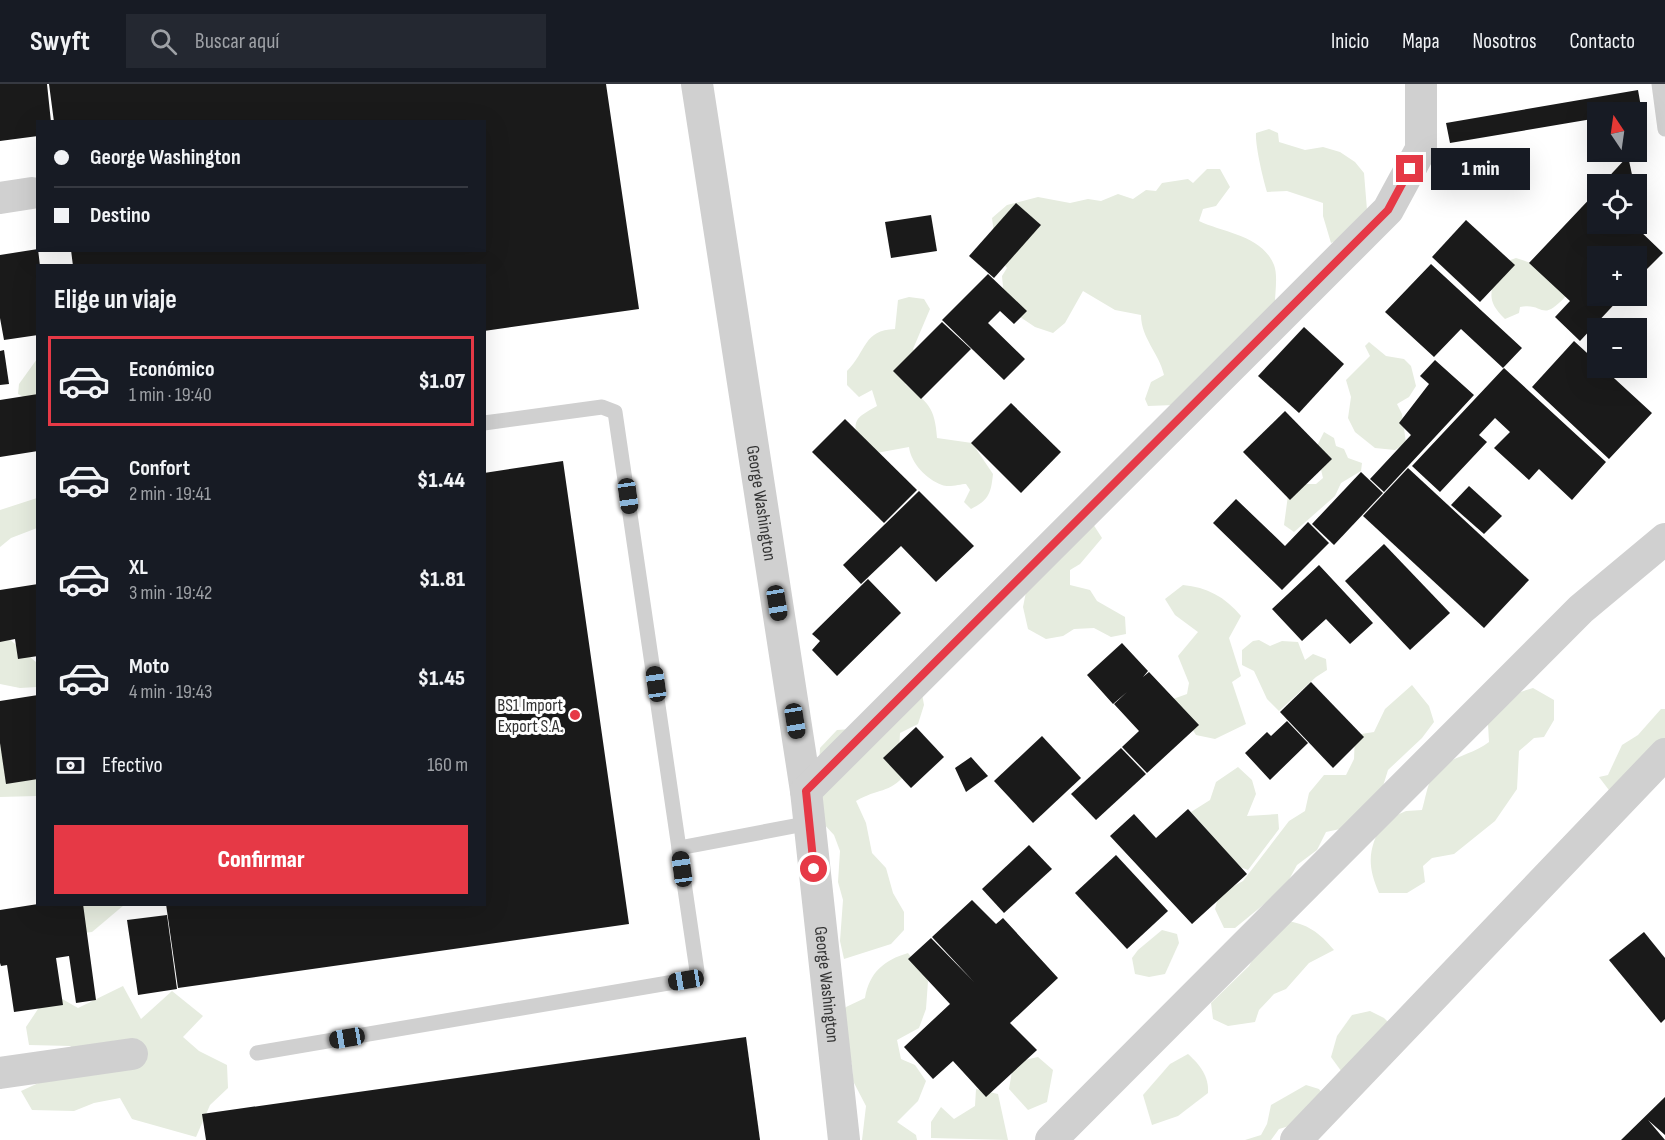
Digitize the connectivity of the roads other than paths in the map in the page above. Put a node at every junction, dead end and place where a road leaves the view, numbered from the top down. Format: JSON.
{"nodes":[{"id":1,"x":697,"y":84,"type":"edge"},
{"id":2,"x":1421,"y":84,"type":"edge"},
{"id":3,"x":1659,"y":84,"type":"edge"},
{"id":4,"x":1665,"y":129,"type":"edge"},
{"id":5,"x":32,"y":193,"type":"dead end"},
{"id":6,"x":0,"y":198,"type":"edge"},
{"id":7,"x":486,"y":423,"type":"edge"},
{"id":8,"x":1665,"y":540,"type":"edge"},
{"id":9,"x":1665,"y":753,"type":"edge"},
{"id":10,"x":806,"y":791,"type":"junction"},
{"id":11,"x":810,"y":823,"type":"junction"},
{"id":12,"x":679,"y":848,"type":"junction"},
{"id":13,"x":256,"y":1053,"type":"dead end"},
{"id":14,"x":132,"y":1054,"type":"dead end"},
{"id":15,"x":0,"y":1073,"type":"edge"},
{"id":16,"x":844,"y":1140,"type":"edge"},
{"id":17,"x":1051,"y":1140,"type":"edge"},
{"id":18,"x":1296,"y":1140,"type":"edge"}],
"edges":[{"from":1,"to":10,"type":"street","name":"George Washington"},
{"from":2,"to":10,"type":"street"},
{"from":3,"to":4,"type":"lane"},
{"from":5,"to":6,"type":"street"},
{"from":7,"to":12,"type":"lane"},
{"from":8,"to":17,"type":"street"},
{"from":9,"to":18,"type":"street"},
{"from":10,"to":11,"type":"street","name":"George Washington"},
{"from":11,"to":12,"type":"lane"},
{"from":11,"to":16,"type":"street","name":"George Washington"},
{"from":12,"to":13,"type":"lane"},
{"from":14,"to":15,"type":"street"}]}
